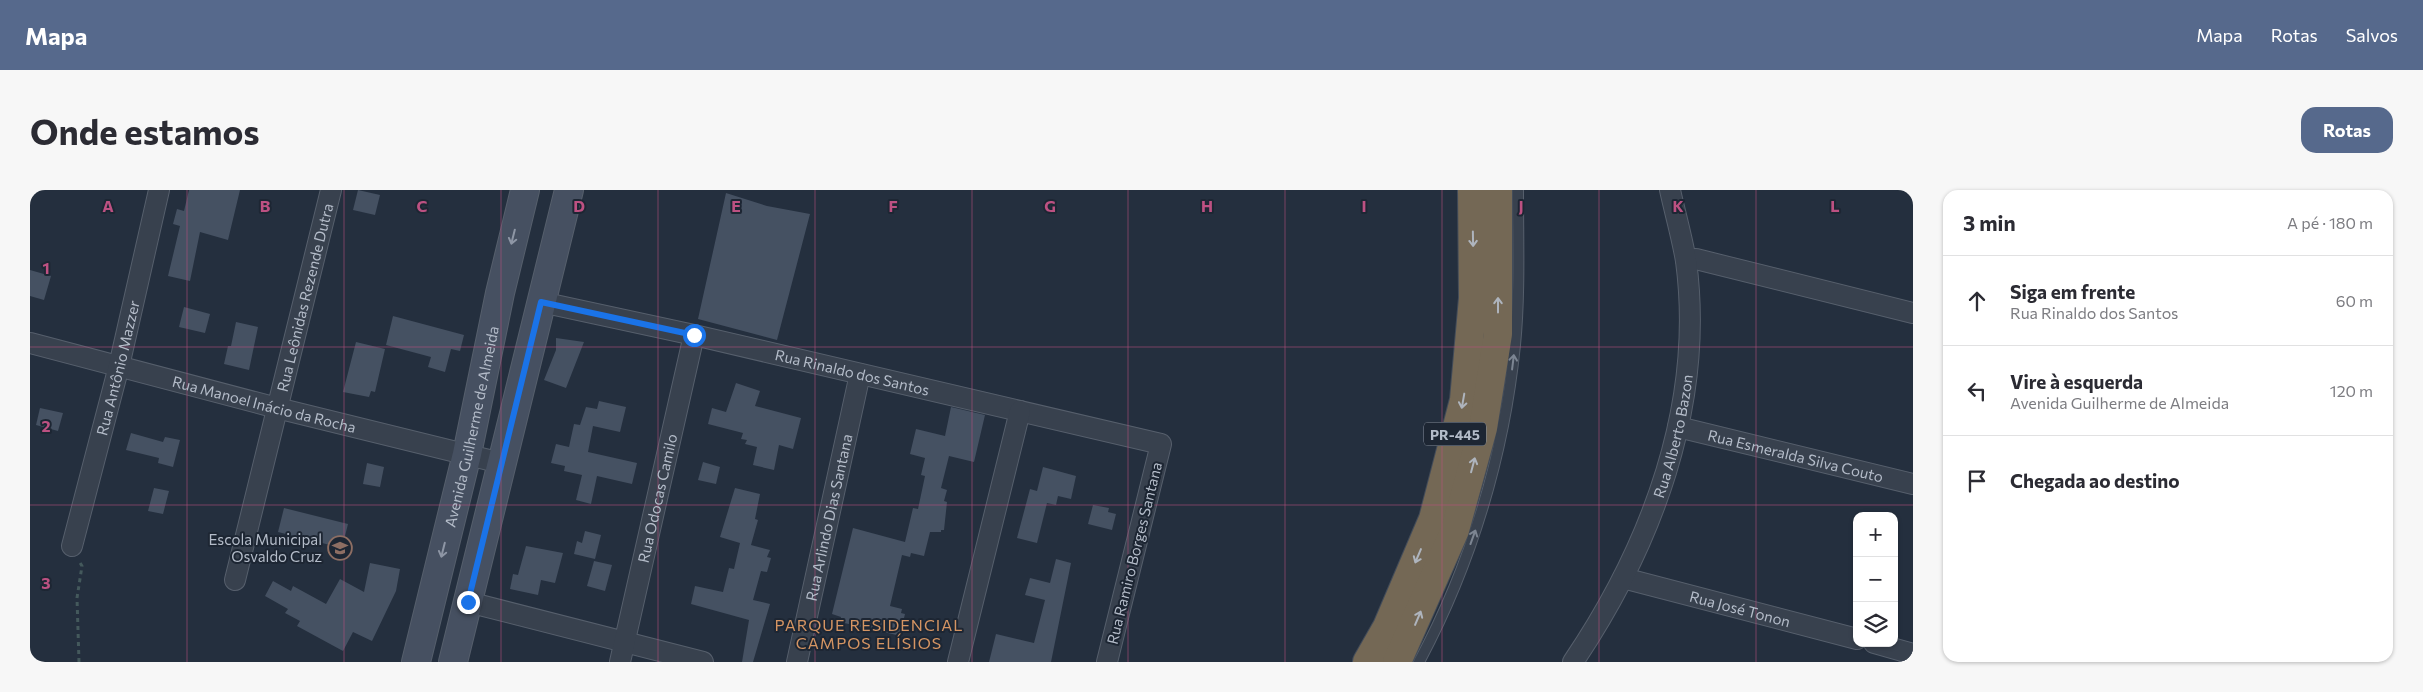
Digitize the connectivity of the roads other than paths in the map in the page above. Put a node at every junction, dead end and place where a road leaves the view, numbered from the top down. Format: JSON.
{"nodes":[{"id":1,"x":159,"y":190,"type":"edge"},
{"id":2,"x":331,"y":190,"type":"edge"},
{"id":3,"x":525,"y":190,"type":"edge"},
{"id":4,"x":569,"y":190,"type":"edge"},
{"id":5,"x":1472,"y":190,"type":"edge"},
{"id":6,"x":1498,"y":190,"type":"edge"},
{"id":7,"x":1518,"y":190,"type":"edge"},
{"id":8,"x":1670,"y":190,"type":"edge"},
{"id":9,"x":1686,"y":260,"type":"junction"},
{"id":10,"x":500,"y":293,"type":"junction"},
{"id":11,"x":541,"y":302,"type":"junction"},
{"id":12,"x":1913,"y":313,"type":"edge"},
{"id":13,"x":694,"y":335,"type":"junction"},
{"id":14,"x":30,"y":343,"type":"edge"},
{"id":15,"x":119,"y":366,"type":"junction"},
{"id":16,"x":860,"y":374,"type":"junction"},
{"id":17,"x":277,"y":408,"type":"junction"},
{"id":18,"x":1020,"y":411,"type":"junction"},
{"id":19,"x":1678,"y":426,"type":"junction"},
{"id":20,"x":1161,"y":444,"type":"joint"},
{"id":21,"x":466,"y":454,"type":"junction"},
{"id":22,"x":501,"y":463,"type":"junction"},
{"id":23,"x":1913,"y":484,"type":"edge"},
{"id":24,"x":72,"y":546,"type":"road end"},
{"id":25,"x":1623,"y":578,"type":"junction"},
{"id":26,"x":235,"y":580,"type":"dead end"},
{"id":27,"x":468,"y":602,"type":"junction"},
{"id":28,"x":1853,"y":638,"type":"edge"},
{"id":29,"x":625,"y":642,"type":"junction"},
{"id":30,"x":1888,"y":647,"type":"edge"},
{"id":31,"x":1913,"y":654,"type":"edge"},
{"id":32,"x":416,"y":662,"type":"edge"},
{"id":33,"x":453,"y":662,"type":"edge"},
{"id":34,"x":620,"y":662,"type":"edge"},
{"id":35,"x":703,"y":662,"type":"edge"},
{"id":36,"x":797,"y":662,"type":"edge"},
{"id":37,"x":958,"y":662,"type":"edge"},
{"id":38,"x":1107,"y":662,"type":"edge"},
{"id":39,"x":1367,"y":662,"type":"edge"},
{"id":40,"x":1397,"y":662,"type":"edge"},
{"id":41,"x":1419,"y":662,"type":"edge"},
{"id":42,"x":1573,"y":662,"type":"edge"}],
"edges":[{"from":1,"to":15,"type":"street","name":"Rua Antônio Mazzer"},
{"from":2,"to":17,"type":"street","name":"Rua Leônidas Rezende Dutra"},
{"from":3,"to":10,"type":"street","name":"Avenida Guilherme de Almeida","one_way":true},
{"from":4,"to":11,"type":"street"},
{"from":5,"to":39,"type":"highway","number":"PR-445","one_way":true},
{"from":40,"to":6,"type":"highway","number":"PR-445","one_way":true},
{"from":41,"to":7,"type":"lane","one_way":true},
{"from":8,"to":9,"type":"street","name":"Rua Alberto Bazon"},
{"from":9,"to":12,"type":"street"},
{"from":9,"to":19,"type":"street","name":"Rua Alberto Bazon"},
{"from":10,"to":11,"type":"street"},
{"from":10,"to":21,"type":"street","name":"Avenida Guilherme de Almeida"},
{"from":11,"to":13,"type":"street","name":"Rua Rinaldo dos Santos"},
{"from":11,"to":22,"type":"street"},
{"from":13,"to":16,"type":"street","name":"Rua Rinaldo dos Santos"},
{"from":13,"to":29,"type":"street","name":"Rua Odocas Camilo"},
{"from":14,"to":15,"type":"street","name":"Rua Manoel Inácio da Rocha"},
{"from":15,"to":17,"type":"street","name":"Rua Manoel Inácio da Rocha"},
{"from":15,"to":24,"type":"street","name":"Rua Antônio Mazzer"},
{"from":16,"to":18,"type":"street","name":"Rua Rinaldo dos Santos"},
{"from":16,"to":36,"type":"street","name":"Rua Arlindo Dias Santana"},
{"from":17,"to":21,"type":"street","name":"Rua Manoel Inácio da Rocha"},
{"from":17,"to":26,"type":"street","name":"Rua Leônidas Rezende Dutra"},
{"from":18,"to":20,"type":"street","name":"Rua Rinaldo dos Santos"},
{"from":18,"to":37,"type":"street"},
{"from":19,"to":23,"type":"street","name":"Rua Esmeralda Silva Couto"},
{"from":19,"to":25,"type":"street","name":"Rua Alberto Bazon"},
{"from":20,"to":38,"type":"street","name":"Rua Ramiro Borges Santana"},
{"from":21,"to":22,"type":"street","name":"Rua Manoel Inácio da Rocha"},
{"from":21,"to":32,"type":"street","name":"Avenida Guilherme de Almeida","one_way":true},
{"from":22,"to":27,"type":"street"},
{"from":25,"to":28,"type":"street","name":"Rua José Tonon"},
{"from":25,"to":42,"type":"street","name":"Rua Alberto Bazon"},
{"from":27,"to":29,"type":"street"},
{"from":27,"to":33,"type":"street"},
{"from":29,"to":34,"type":"street","name":"Rua Odocas Camilo"},
{"from":29,"to":35,"type":"street"},
{"from":30,"to":31,"type":"street"}]}
